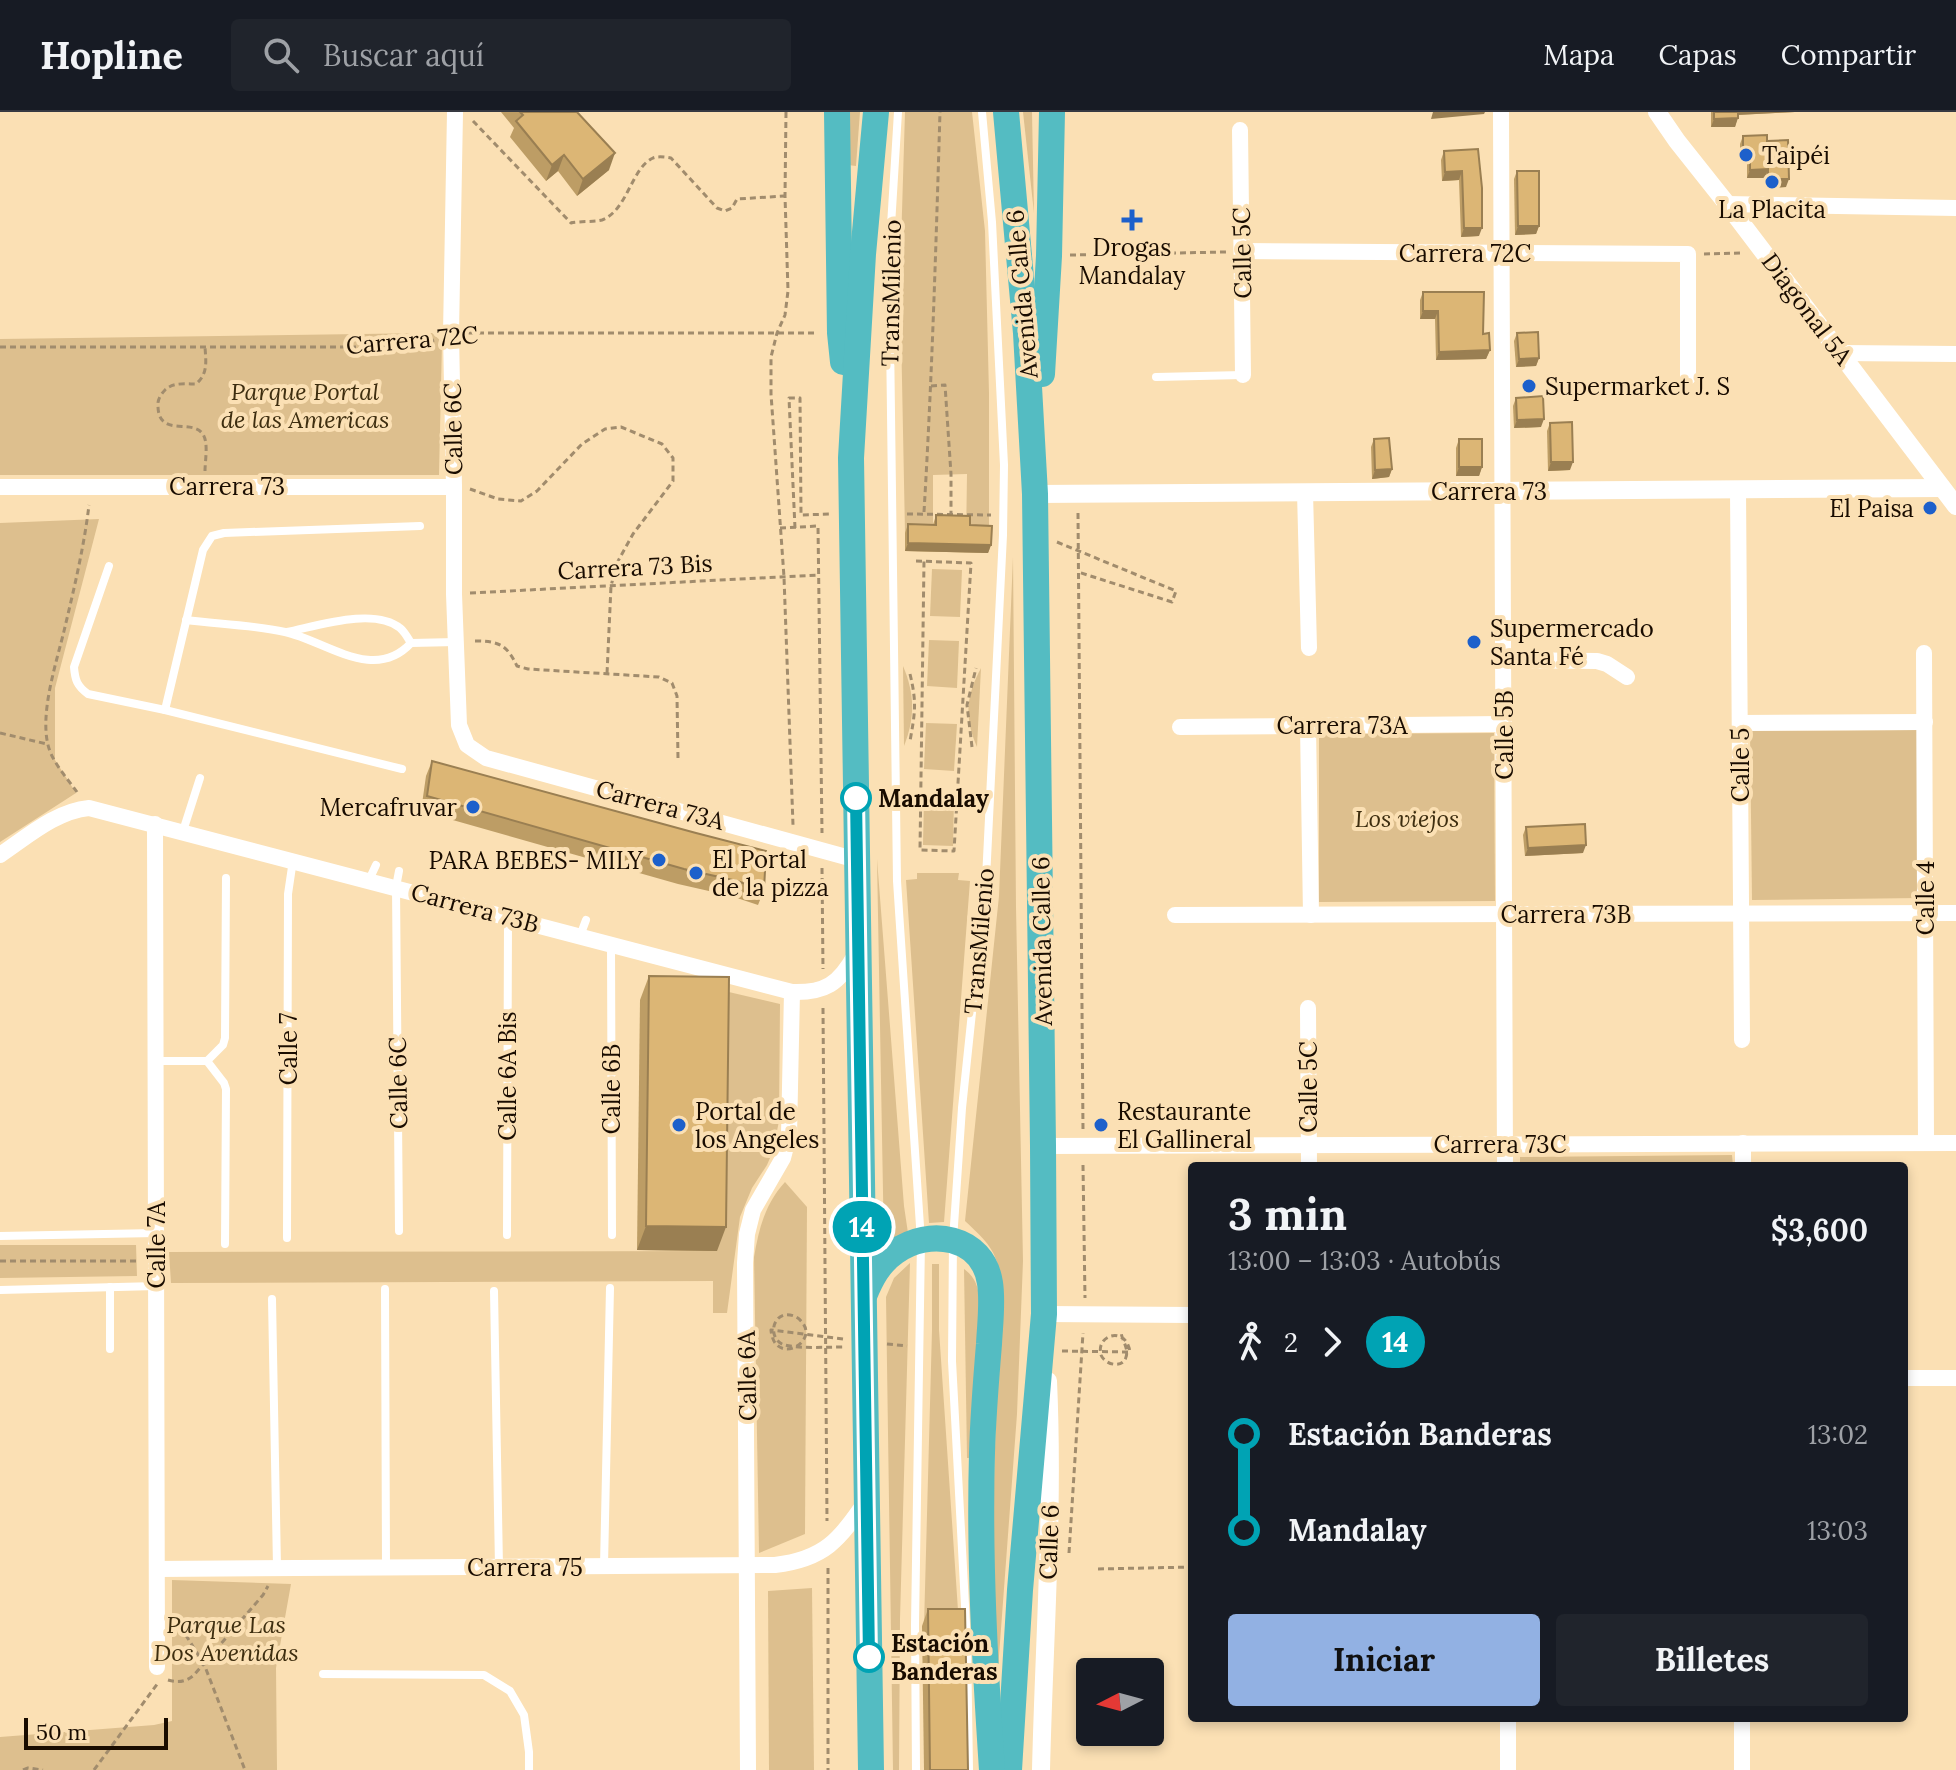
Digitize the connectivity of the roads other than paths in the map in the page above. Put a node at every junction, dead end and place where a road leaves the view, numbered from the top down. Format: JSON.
{"nodes":[{"id":1,"x":455,"y":112,"type":"edge"},
{"id":2,"x":837,"y":112,"type":"edge"},
{"id":3,"x":876,"y":112,"type":"edge"},
{"id":4,"x":898,"y":112,"type":"edge"},
{"id":5,"x":982,"y":112,"type":"edge"},
{"id":6,"x":1006,"y":112,"type":"edge"},
{"id":7,"x":1052,"y":112,"type":"edge"},
{"id":8,"x":1501,"y":112,"type":"edge"},
{"id":9,"x":1657,"y":112,"type":"edge"},
{"id":10,"x":1240,"y":130,"type":"dead end"},
{"id":11,"x":1727,"y":204,"type":"junction"},
{"id":12,"x":1956,"y":208,"type":"edge"},
{"id":13,"x":1242,"y":251,"type":"junction"},
{"id":14,"x":1502,"y":253,"type":"junction"},
{"id":15,"x":1840,"y":353,"type":"junction"},
{"id":16,"x":1956,"y":354,"type":"edge"},
{"id":17,"x":1243,"y":375,"type":"joint"},
{"id":18,"x":1156,"y":377,"type":"dead end"},
{"id":19,"x":1688,"y":377,"type":"dead end"},
{"id":20,"x":851,"y":458,"type":"junction"},
{"id":21,"x":0,"y":487,"type":"edge"},
{"id":22,"x":454,"y":487,"type":"junction"},
{"id":23,"x":1942,"y":488,"type":"junction"},
{"id":24,"x":1738,"y":489,"type":"junction"},
{"id":25,"x":1503,"y":490,"type":"junction"},
{"id":26,"x":1305,"y":492,"type":"junction"},
{"id":27,"x":1035,"y":494,"type":"junction"},
{"id":28,"x":1956,"y":506,"type":"edge"},
{"id":29,"x":420,"y":526,"type":"dead end"},
{"id":30,"x":109,"y":566,"type":"dead end"},
{"id":31,"x":186,"y":620,"type":"junction"},
{"id":32,"x":286,"y":632,"type":"junction"},
{"id":33,"x":456,"y":642,"type":"junction"},
{"id":34,"x":411,"y":643,"type":"junction"},
{"id":35,"x":1309,"y":648,"type":"dead end"},
{"id":36,"x":1924,"y":653,"type":"dead end"},
{"id":37,"x":1503,"y":660,"type":"junction"},
{"id":38,"x":1627,"y":677,"type":"dead end"},
{"id":39,"x":165,"y":710,"type":"junction"},
{"id":40,"x":1925,"y":722,"type":"junction"},
{"id":41,"x":1740,"y":723,"type":"junction"},
{"id":42,"x":1504,"y":724,"type":"junction"},
{"id":43,"x":1308,"y":726,"type":"junction"},
{"id":44,"x":1180,"y":727,"type":"dead end"},
{"id":45,"x":467,"y":745,"type":"joint"},
{"id":46,"x":402,"y":769,"type":"dead end"},
{"id":47,"x":200,"y":778,"type":"dead end"},
{"id":48,"x":155,"y":824,"type":"junction"},
{"id":49,"x":183,"y":831,"type":"junction"},
{"id":50,"x":0,"y":855,"type":"edge"},
{"id":51,"x":293,"y":860,"type":"junction"},
{"id":52,"x":857,"y":860,"type":"junction"},
{"id":53,"x":226,"y":878,"type":"dead end"},
{"id":54,"x":398,"y":879,"type":"junction"},
{"id":55,"x":1741,"y":913,"type":"junction"},
{"id":56,"x":1925,"y":913,"type":"junction"},
{"id":57,"x":1956,"y":913,"type":"edge"},
{"id":58,"x":1504,"y":914,"type":"junction"},
{"id":59,"x":1175,"y":915,"type":"dead end"},
{"id":60,"x":1311,"y":915,"type":"junction"},
{"id":61,"x":508,"y":917,"type":"junction"},
{"id":62,"x":611,"y":944,"type":"junction"},
{"id":63,"x":858,"y":950,"type":"junction"},
{"id":64,"x":792,"y":992,"type":"junction"},
{"id":65,"x":1308,"y":1008,"type":"dead end"},
{"id":66,"x":1742,"y":1040,"type":"dead end"},
{"id":67,"x":156,"y":1061,"type":"junction"},
{"id":68,"x":207,"y":1061,"type":"junction"},
{"id":69,"x":1743,"y":1143,"type":"junction"},
{"id":70,"x":1926,"y":1143,"type":"junction"},
{"id":71,"x":1956,"y":1143,"type":"edge"},
{"id":72,"x":1505,"y":1144,"type":"junction"},
{"id":73,"x":1309,"y":1145,"type":"junction"},
{"id":74,"x":1043,"y":1146,"type":"junction"},
{"id":75,"x":1309,"y":1162,"type":"edge"},
{"id":76,"x":1505,"y":1162,"type":"edge"},
{"id":77,"x":1743,"y":1162,"type":"edge"},
{"id":78,"x":399,"y":1231,"type":"dead end"},
{"id":79,"x":156,"y":1233,"type":"junction"},
{"id":80,"x":507,"y":1235,"type":"dead end"},
{"id":81,"x":612,"y":1235,"type":"dead end"},
{"id":82,"x":0,"y":1236,"type":"edge"},
{"id":83,"x":287,"y":1238,"type":"dead end"},
{"id":84,"x":953,"y":1240,"type":"junction"},
{"id":85,"x":921,"y":1241,"type":"junction"},
{"id":86,"x":225,"y":1244,"type":"dead end"},
{"id":87,"x":157,"y":1286,"type":"junction"},
{"id":88,"x":110,"y":1287,"type":"junction"},
{"id":89,"x":610,"y":1288,"type":"dead end"},
{"id":90,"x":385,"y":1289,"type":"dead end"},
{"id":91,"x":0,"y":1290,"type":"edge"},
{"id":92,"x":494,"y":1291,"type":"dead end"},
{"id":93,"x":863,"y":1298,"type":"junction"},
{"id":94,"x":272,"y":1299,"type":"dead end"},
{"id":95,"x":1044,"y":1314,"type":"junction"},
{"id":96,"x":1188,"y":1315,"type":"edge"},
{"id":97,"x":110,"y":1349,"type":"dead end"},
{"id":98,"x":1908,"y":1378,"type":"edge"},
{"id":99,"x":1956,"y":1378,"type":"edge"},
{"id":100,"x":866,"y":1501,"type":"junction"},
{"id":101,"x":749,"y":1566,"type":"junction"},
{"id":102,"x":604,"y":1567,"type":"junction"},
{"id":103,"x":277,"y":1568,"type":"junction"},
{"id":104,"x":386,"y":1568,"type":"junction"},
{"id":105,"x":499,"y":1568,"type":"junction"},
{"id":106,"x":157,"y":1569,"type":"junction"},
{"id":107,"x":157,"y":1667,"type":"dead end"},
{"id":108,"x":323,"y":1674,"type":"dead end"},
{"id":109,"x":1508,"y":1722,"type":"edge"},
{"id":110,"x":1742,"y":1722,"type":"edge"},
{"id":111,"x":1041,"y":1769,"type":"edge"},
{"id":112,"x":529,"y":1770,"type":"edge"},
{"id":113,"x":748,"y":1770,"type":"edge"},
{"id":114,"x":871,"y":1770,"type":"edge"},
{"id":115,"x":916,"y":1770,"type":"edge"},
{"id":116,"x":969,"y":1770,"type":"edge"},
{"id":117,"x":992,"y":1770,"type":"edge"},
{"id":118,"x":1009,"y":1770,"type":"edge"},
{"id":119,"x":1508,"y":1770,"type":"edge"},
{"id":120,"x":1742,"y":1770,"type":"edge"}],
"edges":[{"from":1,"to":22,"type":"street","name":"Calle 6C"},
{"from":2,"to":20,"type":"highway"},
{"from":3,"to":20,"type":"highway"},
{"from":4,"to":85,"type":"lane","name":"TransMilenio"},
{"from":5,"to":84,"type":"lane","name":"TransMilenio"},
{"from":6,"to":27,"type":"highway","name":"Avenida Calle 6"},
{"from":7,"to":27,"type":"highway"},
{"from":8,"to":14,"type":"street","name":"Calle 5B"},
{"from":9,"to":11,"type":"street","name":"Diagonal 5A"},
{"from":10,"to":13,"type":"street","name":"Calle 5C"},
{"from":11,"to":12,"type":"street"},
{"from":11,"to":15,"type":"street","name":"Diagonal 5A"},
{"from":13,"to":14,"type":"street","name":"Carrera 72C"},
{"from":13,"to":17,"type":"street","name":"Calle 5C"},
{"from":14,"to":19,"type":"street","name":"Carrera 72C"},
{"from":14,"to":25,"type":"street","name":"Calle 5B"},
{"from":15,"to":16,"type":"street"},
{"from":15,"to":23,"type":"street","name":"Diagonal 5A"},
{"from":17,"to":18,"type":"lane"},
{"from":20,"to":52,"type":"highway"},
{"from":21,"to":22,"type":"street","name":"Carrera 73"},
{"from":22,"to":33,"type":"street","name":"Calle 6C"},
{"from":23,"to":24,"type":"street","name":"Carrera 73"},
{"from":23,"to":28,"type":"street","name":"Diagonal 5A"},
{"from":24,"to":25,"type":"street","name":"Carrera 73"},
{"from":24,"to":41,"type":"street","name":"Calle 5"},
{"from":25,"to":26,"type":"street","name":"Carrera 73"},
{"from":25,"to":37,"type":"street","name":"Calle 5B"},
{"from":26,"to":27,"type":"street","name":"Carrera 73"},
{"from":26,"to":35,"type":"street"},
{"from":27,"to":74,"type":"highway","name":"Avenida Calle 6"},
{"from":29,"to":31,"type":"lane"},
{"from":30,"to":39,"type":"lane"},
{"from":31,"to":32,"type":"lane"},
{"from":31,"to":39,"type":"lane"},
{"from":32,"to":34,"type":"lane"},
{"from":32,"to":34,"type":"lane"},
{"from":33,"to":34,"type":"lane"},
{"from":33,"to":45,"type":"street","name":"Calle 6C"},
{"from":36,"to":40,"type":"street","name":"Calle 4"},
{"from":37,"to":38,"type":"street"},
{"from":37,"to":42,"type":"street","name":"Calle 5B"},
{"from":39,"to":46,"type":"lane"},
{"from":40,"to":41,"type":"street"},
{"from":40,"to":56,"type":"street","name":"Calle 4"},
{"from":41,"to":55,"type":"street","name":"Calle 5"},
{"from":42,"to":43,"type":"street","name":"Carrera 73A"},
{"from":42,"to":58,"type":"street","name":"Calle 5B"},
{"from":43,"to":44,"type":"street","name":"Carrera 73A"},
{"from":43,"to":60,"type":"street"},
{"from":45,"to":52,"type":"street","name":"Carrera 73A"},
{"from":47,"to":49,"type":"lane"},
{"from":48,"to":49,"type":"street","name":"Carrera 73B"},
{"from":48,"to":50,"type":"street","name":"Carrera 73B"},
{"from":48,"to":67,"type":"street","name":"Calle 7A"},
{"from":49,"to":51,"type":"street","name":"Carrera 73B"},
{"from":51,"to":54,"type":"street","name":"Carrera 73B"},
{"from":51,"to":83,"type":"lane","name":"Calle 7"},
{"from":52,"to":63,"type":"highway"},
{"from":53,"to":68,"type":"lane"},
{"from":54,"to":61,"type":"street","name":"Carrera 73B"},
{"from":54,"to":78,"type":"lane","name":"Calle 6C"},
{"from":55,"to":56,"type":"street","name":"Carrera 73B"},
{"from":55,"to":58,"type":"street","name":"Carrera 73B"},
{"from":55,"to":66,"type":"street","name":"Calle 5"},
{"from":56,"to":57,"type":"street","name":"Carrera 73B"},
{"from":56,"to":70,"type":"street","name":"Calle 4"},
{"from":58,"to":60,"type":"street","name":"Carrera 73B"},
{"from":58,"to":72,"type":"street","name":"Calle 5B"},
{"from":59,"to":60,"type":"street","name":"Carrera 73B"},
{"from":61,"to":62,"type":"street","name":"Carrera 73B"},
{"from":61,"to":80,"type":"lane","name":"Calle 6A Bis"},
{"from":62,"to":64,"type":"street","name":"Carrera 73B"},
{"from":62,"to":81,"type":"lane","name":"Calle 6B"},
{"from":63,"to":64,"type":"street","name":"Carrera 73B"},
{"from":63,"to":93,"type":"highway"},
{"from":64,"to":101,"type":"street","name":"Calle 6A"},
{"from":65,"to":73,"type":"street","name":"Calle 5C"},
{"from":67,"to":68,"type":"lane"},
{"from":67,"to":79,"type":"street","name":"Calle 7A"},
{"from":68,"to":86,"type":"lane"},
{"from":69,"to":70,"type":"street","name":"Carrera 73C"},
{"from":69,"to":72,"type":"street","name":"Carrera 73C"},
{"from":69,"to":77,"type":"street"},
{"from":70,"to":71,"type":"street","name":"Carrera 73C"},
{"from":72,"to":73,"type":"street","name":"Carrera 73C"},
{"from":72,"to":76,"type":"street","name":"Calle 5B"},
{"from":73,"to":74,"type":"street","name":"Carrera 73C"},
{"from":73,"to":75,"type":"street","name":"Calle 5C"},
{"from":74,"to":95,"type":"highway","name":"Avenida Calle 6"},
{"from":79,"to":82,"type":"lane"},
{"from":79,"to":87,"type":"street","name":"Calle 7A"},
{"from":84,"to":85,"type":"highway"},
{"from":84,"to":116,"type":"lane","name":"TransMilenio"},
{"from":84,"to":117,"type":"highway"},
{"from":85,"to":93,"type":"highway"},
{"from":85,"to":115,"type":"lane","name":"TransMilenio"},
{"from":87,"to":88,"type":"lane"},
{"from":87,"to":106,"type":"street","name":"Calle 7A"},
{"from":88,"to":91,"type":"lane"},
{"from":88,"to":97,"type":"lane"},
{"from":89,"to":102,"type":"lane"},
{"from":90,"to":104,"type":"lane"},
{"from":92,"to":105,"type":"lane"},
{"from":93,"to":100,"type":"highway"},
{"from":94,"to":103,"type":"lane"},
{"from":95,"to":96,"type":"street"},
{"from":95,"to":111,"type":"street","name":"Calle 6"},
{"from":95,"to":118,"type":"highway","name":"Avenida Calle 6"},
{"from":98,"to":99,"type":"street"},
{"from":100,"to":101,"type":"street","name":"Carrera 75"},
{"from":100,"to":114,"type":"highway"},
{"from":101,"to":102,"type":"street","name":"Carrera 75"},
{"from":101,"to":113,"type":"street","name":"Calle 6A"},
{"from":102,"to":105,"type":"street","name":"Carrera 75"},
{"from":103,"to":104,"type":"street","name":"Carrera 75"},
{"from":103,"to":106,"type":"street","name":"Carrera 75"},
{"from":104,"to":105,"type":"street","name":"Carrera 75"},
{"from":106,"to":107,"type":"street","name":"Calle 7A"},
{"from":108,"to":112,"type":"lane"},
{"from":109,"to":119,"type":"street"},
{"from":110,"to":120,"type":"street"}]}
